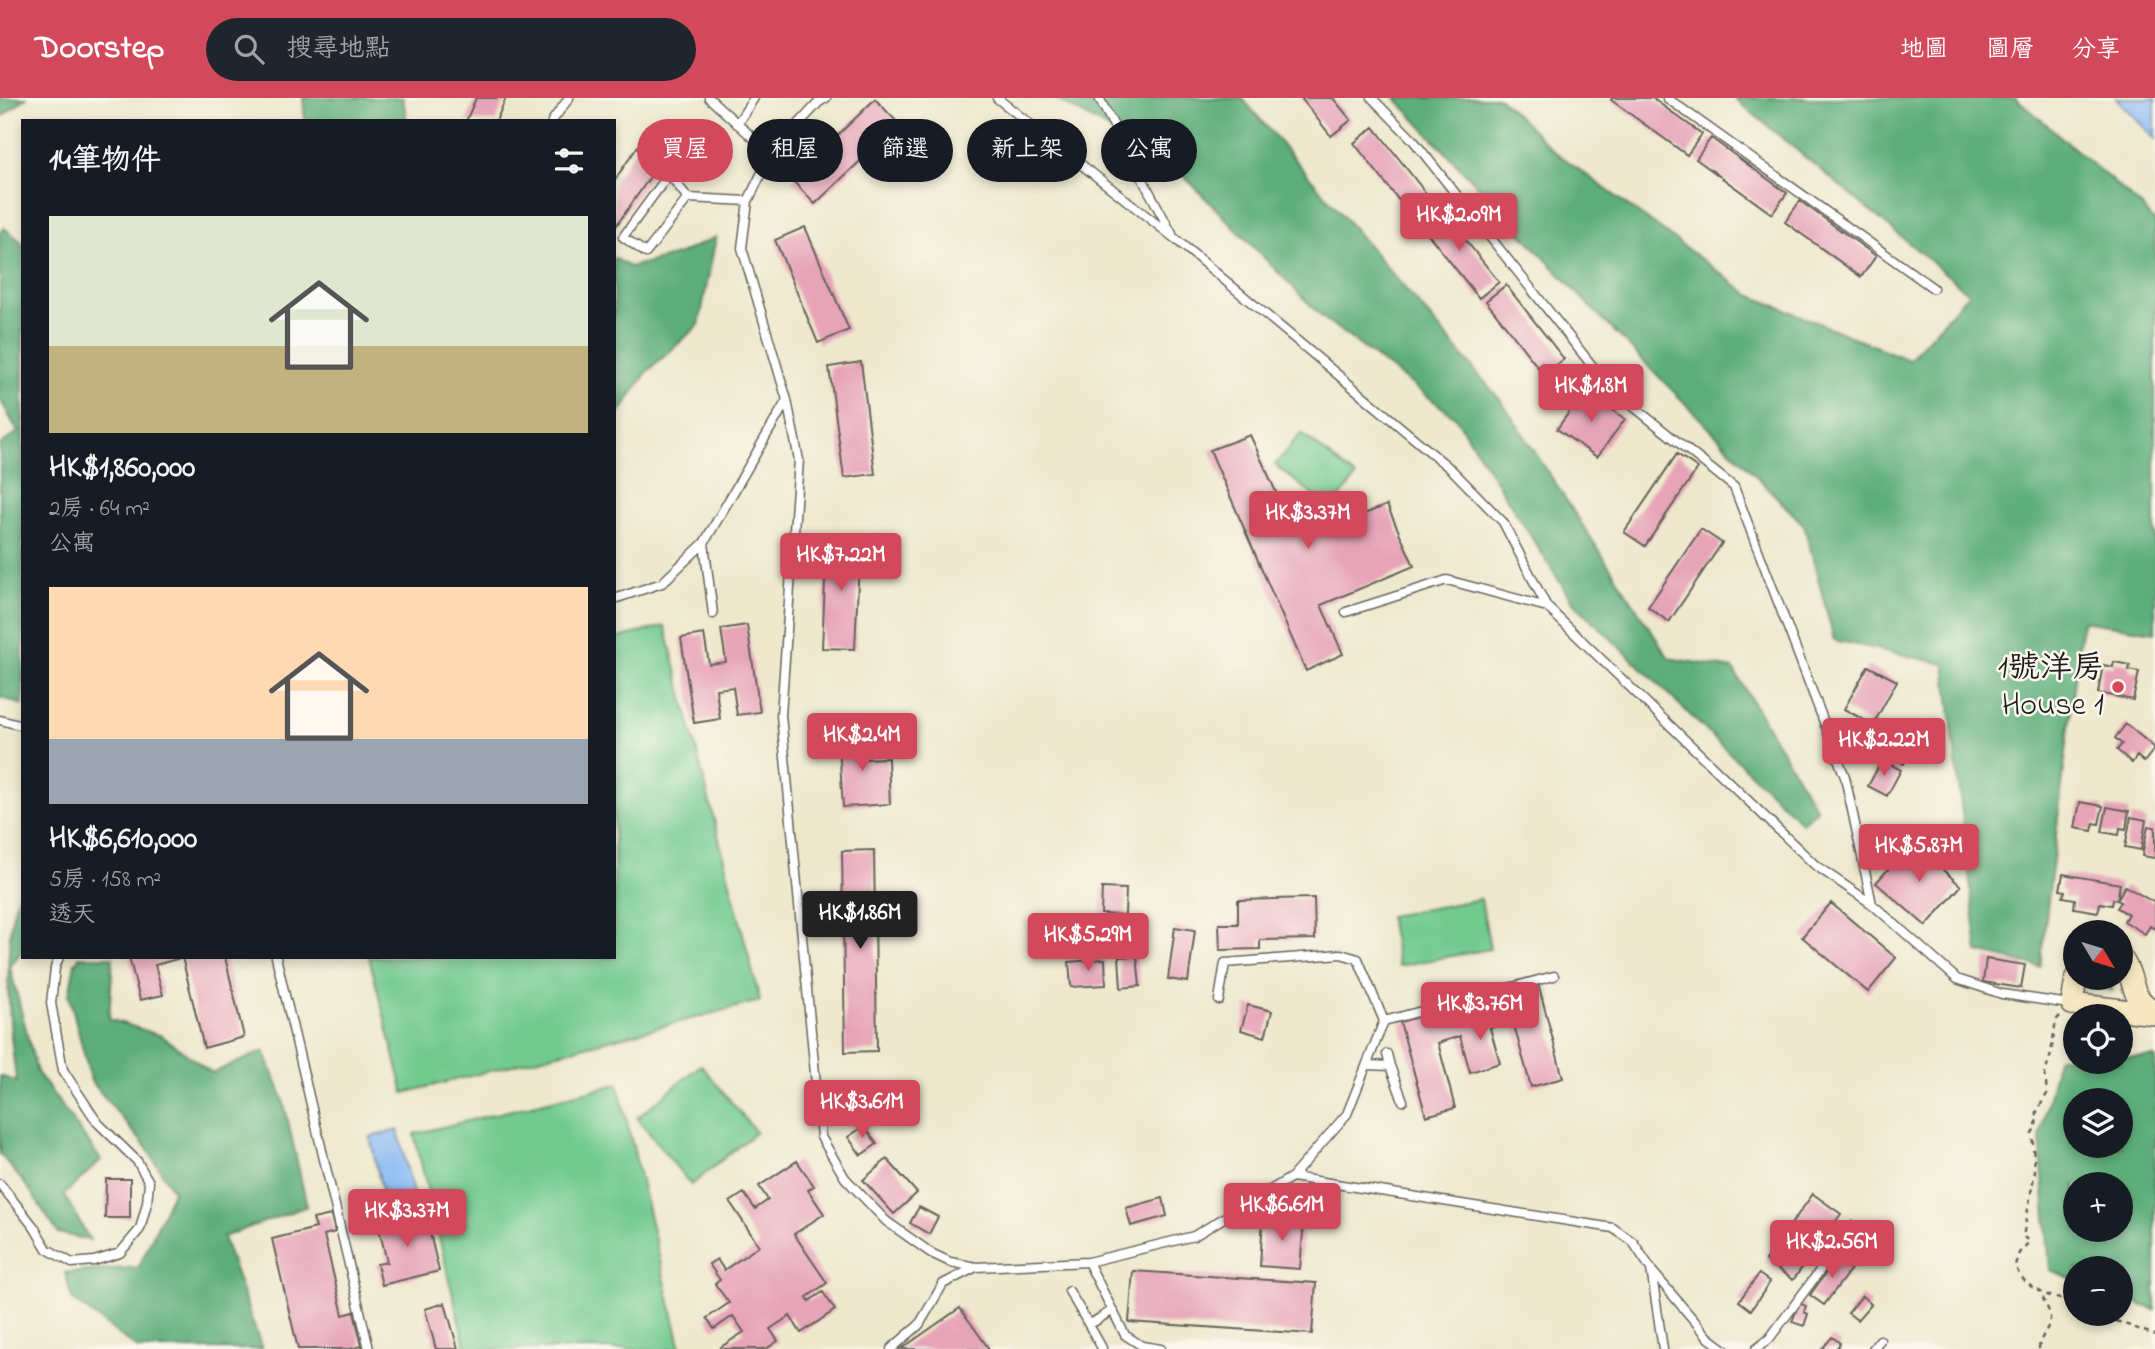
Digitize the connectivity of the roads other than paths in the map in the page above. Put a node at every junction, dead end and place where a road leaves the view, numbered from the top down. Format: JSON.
{"nodes":[{"id":1,"x":569,"y":98,"type":"edge"},
{"id":2,"x":709,"y":98,"type":"edge"},
{"id":3,"x":754,"y":98,"type":"edge"},
{"id":4,"x":826,"y":98,"type":"edge"},
{"id":5,"x":997,"y":98,"type":"edge"},
{"id":6,"x":1098,"y":98,"type":"edge"},
{"id":7,"x":1372,"y":98,"type":"edge"},
{"id":8,"x":1667,"y":98,"type":"edge"},
{"id":9,"x":553,"y":119,"type":"edge"},
{"id":10,"x":803,"y":119,"type":"edge"},
{"id":11,"x":737,"y":124,"type":"junction"},
{"id":12,"x":747,"y":133,"type":"edge"},
{"id":13,"x":757,"y":182,"type":"edge"},
{"id":14,"x":688,"y":198,"type":"junction"},
{"id":15,"x":748,"y":201,"type":"junction"},
{"id":16,"x":1173,"y":237,"type":"junction"},
{"id":17,"x":1933,"y":288,"type":"dead end"},
{"id":18,"x":787,"y":400,"type":"junction"},
{"id":19,"x":704,"y":543,"type":"junction"},
{"id":20,"x":616,"y":598,"type":"edge"},
{"id":21,"x":1547,"y":607,"type":"junction"},
{"id":22,"x":1346,"y":612,"type":"dead end"},
{"id":23,"x":713,"y":614,"type":"dead end"},
{"id":24,"x":0,"y":720,"type":"edge"},
{"id":25,"x":21,"y":725,"type":"edge"},
{"id":26,"x":1872,"y":904,"type":"junction"},
{"id":27,"x":59,"y":959,"type":"edge"},
{"id":28,"x":276,"y":959,"type":"edge"},
{"id":29,"x":1554,"y":976,"type":"dead end"},
{"id":30,"x":2133,"y":987,"type":"edge"},
{"id":31,"x":2071,"y":990,"type":"edge"},
{"id":32,"x":1219,"y":1000,"type":"dead end"},
{"id":33,"x":2072,"y":1004,"type":"joint"},
{"id":34,"x":2133,"y":1011,"type":"edge"},
{"id":35,"x":2155,"y":1013,"type":"edge"},
{"id":36,"x":1384,"y":1021,"type":"junction"},
{"id":37,"x":1387,"y":1054,"type":"dead end"},
{"id":38,"x":1367,"y":1065,"type":"junction"},
{"id":39,"x":1390,"y":1066,"type":"junction"},
{"id":40,"x":1403,"y":1101,"type":"dead end"},
{"id":41,"x":1292,"y":1178,"type":"junction"},
{"id":42,"x":0,"y":1184,"type":"edge"},
{"id":43,"x":1853,"y":1226,"type":"dead end"},
{"id":44,"x":1088,"y":1262,"type":"junction"},
{"id":45,"x":976,"y":1267,"type":"junction"},
{"id":46,"x":1651,"y":1269,"type":"junction"},
{"id":47,"x":1069,"y":1291,"type":"dead end"},
{"id":48,"x":1111,"y":1311,"type":"junction"},
{"id":49,"x":1088,"y":1325,"type":"junction"},
{"id":50,"x":1880,"y":1340,"type":"dead end"},
{"id":51,"x":1102,"y":1348,"type":"edge"},
{"id":52,"x":369,"y":1349,"type":"edge"},
{"id":53,"x":891,"y":1349,"type":"edge"},
{"id":54,"x":1161,"y":1349,"type":"edge"},
{"id":55,"x":1663,"y":1349,"type":"edge"},
{"id":56,"x":1724,"y":1349,"type":"edge"},
{"id":57,"x":1756,"y":1349,"type":"edge"},
{"id":58,"x":1872,"y":1349,"type":"edge"}],
"edges":[{"from":1,"to":9,"type":"lane"},
{"from":2,"to":11,"type":"lane"},
{"from":3,"to":11,"type":"lane"},
{"from":4,"to":10,"type":"lane"},
{"from":5,"to":16,"type":"lane"},
{"from":6,"to":16,"type":"lane"},
{"from":7,"to":26,"type":"lane"},
{"from":8,"to":17,"type":"lane"},
{"from":11,"to":12,"type":"lane"},
{"from":13,"to":15,"type":"lane"},
{"from":14,"to":14,"type":"lane"},
{"from":14,"to":15,"type":"lane"},
{"from":15,"to":18,"type":"lane"},
{"from":16,"to":21,"type":"lane"},
{"from":18,"to":19,"type":"lane"},
{"from":18,"to":45,"type":"lane"},
{"from":19,"to":20,"type":"lane"},
{"from":19,"to":23,"type":"lane"},
{"from":21,"to":22,"type":"lane"},
{"from":21,"to":26,"type":"lane"},
{"from":24,"to":25,"type":"lane"},
{"from":26,"to":33,"type":"lane"},
{"from":27,"to":42,"type":"lane"},
{"from":28,"to":52,"type":"lane"},
{"from":29,"to":36,"type":"lane"},
{"from":30,"to":35,"type":"street"},
{"from":31,"to":33,"type":"street"},
{"from":32,"to":36,"type":"lane"},
{"from":34,"to":35,"type":"street"},
{"from":36,"to":38,"type":"lane"},
{"from":37,"to":39,"type":"lane"},
{"from":38,"to":39,"type":"lane"},
{"from":38,"to":41,"type":"lane"},
{"from":39,"to":40,"type":"lane"},
{"from":41,"to":44,"type":"lane"},
{"from":41,"to":46,"type":"lane"},
{"from":43,"to":57,"type":"lane"},
{"from":44,"to":45,"type":"lane"},
{"from":44,"to":48,"type":"lane"},
{"from":45,"to":53,"type":"lane"},
{"from":46,"to":55,"type":"lane"},
{"from":46,"to":56,"type":"lane"},
{"from":47,"to":49,"type":"lane"},
{"from":48,"to":49,"type":"lane"},
{"from":48,"to":54,"type":"lane"},
{"from":49,"to":51,"type":"lane"},
{"from":50,"to":58,"type":"lane"}]}
